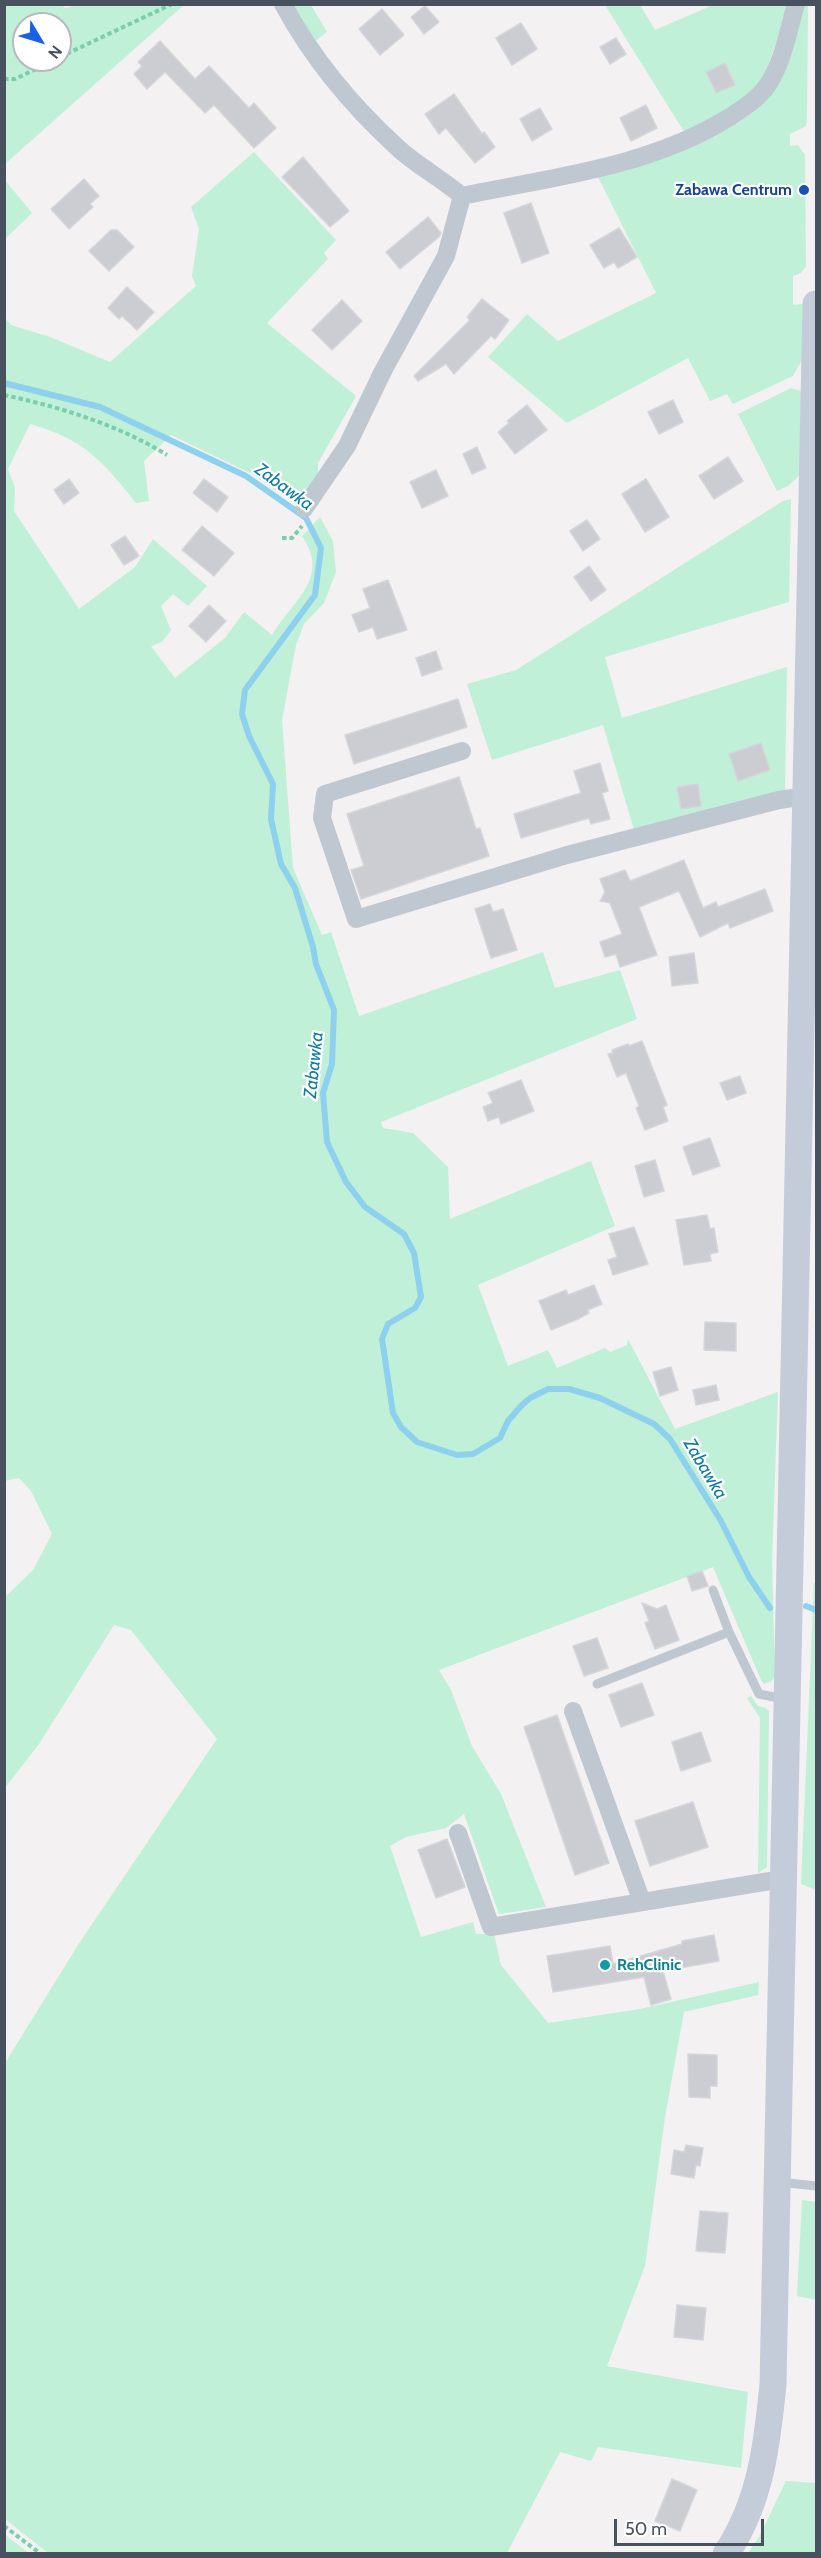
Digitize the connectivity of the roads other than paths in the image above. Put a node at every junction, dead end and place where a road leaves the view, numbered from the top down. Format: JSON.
{"nodes":[{"id":1,"x":283,"y":4,"type":"edge"},
{"id":2,"x":796,"y":4,"type":"edge"},
{"id":3,"x":462,"y":196,"type":"junction"},
{"id":4,"x":816,"y":304,"type":"edge"},
{"id":5,"x":301,"y":514,"type":"dead end"},
{"id":6,"x":462,"y":751,"type":"dead end"},
{"id":7,"x":806,"y":796,"type":"junction"},
{"id":8,"x":809,"y":1020,"type":"edge"},
{"id":9,"x":713,"y":1590,"type":"dead end"},
{"id":10,"x":729,"y":1632,"type":"junction"},
{"id":11,"x":597,"y":1684,"type":"dead end"},
{"id":12,"x":787,"y":1700,"type":"junction"},
{"id":13,"x":573,"y":1712,"type":"dead end"},
{"id":14,"x":458,"y":1833,"type":"dead end"},
{"id":15,"x":783,"y":1881,"type":"junction"},
{"id":16,"x":642,"y":1902,"type":"junction"},
{"id":17,"x":777,"y":2182,"type":"junction"},
{"id":18,"x":816,"y":2186,"type":"edge"},
{"id":19,"x":726,"y":2553,"type":"edge"}],
"edges":[{"from":1,"to":3,"type":"street"},
{"from":2,"to":3,"type":"street"},
{"from":3,"to":5,"type":"street"},
{"from":4,"to":7,"type":"main road"},
{"from":6,"to":7,"type":"street"},
{"from":7,"to":8,"type":"main road"},
{"from":8,"to":12,"type":"main road"},
{"from":9,"to":10,"type":"lane"},
{"from":10,"to":11,"type":"lane"},
{"from":10,"to":12,"type":"lane"},
{"from":12,"to":15,"type":"main road"},
{"from":13,"to":16,"type":"street"},
{"from":14,"to":16,"type":"street"},
{"from":15,"to":16,"type":"street"},
{"from":15,"to":17,"type":"main road"},
{"from":17,"to":18,"type":"lane"},
{"from":17,"to":19,"type":"main road"}]}
